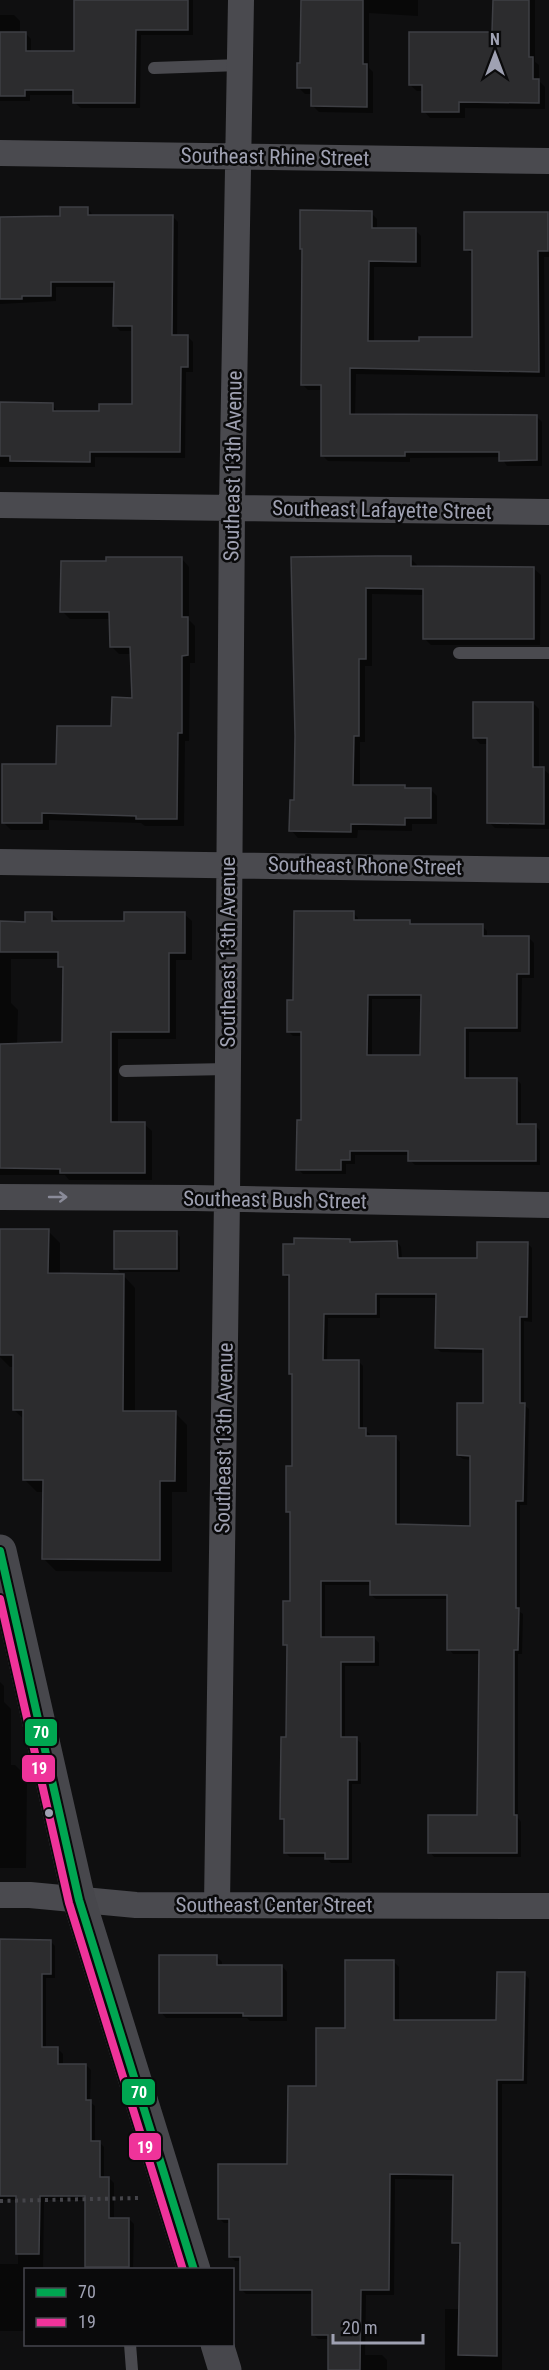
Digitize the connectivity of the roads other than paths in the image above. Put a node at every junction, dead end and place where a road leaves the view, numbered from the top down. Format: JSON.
{"nodes":[{"id":1,"x":241,"y":0,"type":"edge"},
{"id":2,"x":240,"y":65,"type":"junction"},
{"id":3,"x":154,"y":68,"type":"dead end"},
{"id":4,"x":0,"y":153,"type":"edge"},
{"id":5,"x":239,"y":156,"type":"junction"},
{"id":6,"x":549,"y":161,"type":"edge"},
{"id":7,"x":0,"y":505,"type":"edge"},
{"id":8,"x":232,"y":508,"type":"junction"},
{"id":9,"x":549,"y":512,"type":"edge"},
{"id":10,"x":459,"y":653,"type":"dead end"},
{"id":11,"x":549,"y":653,"type":"edge"},
{"id":12,"x":0,"y":862,"type":"edge"},
{"id":13,"x":228,"y":864,"type":"junction"},
{"id":14,"x":549,"y":870,"type":"edge"},
{"id":15,"x":228,"y":1069,"type":"junction"},
{"id":16,"x":125,"y":1071,"type":"dead end"},
{"id":17,"x":0,"y":1197,"type":"edge"},
{"id":18,"x":227,"y":1199,"type":"junction"},
{"id":19,"x":549,"y":1205,"type":"edge"},
{"id":20,"x":0,"y":1551,"type":"edge"},
{"id":21,"x":0,"y":1895,"type":"edge"},
{"id":22,"x":79,"y":1900,"type":"junction"},
{"id":23,"x":217,"y":1905,"type":"junction"},
{"id":24,"x":549,"y":1906,"type":"edge"},
{"id":25,"x":193,"y":2268,"type":"edge"},
{"id":26,"x":130,"y":2346,"type":"edge"},
{"id":27,"x":218,"y":2346,"type":"edge"},
{"id":28,"x":132,"y":2370,"type":"edge"},
{"id":29,"x":225,"y":2370,"type":"edge"}],
"edges":[{"from":1,"to":2,"type":"street","name":"Southeast 13th Avenue"},
{"from":2,"to":3,"type":"lane"},
{"from":2,"to":5,"type":"street","name":"Southeast 13th Avenue"},
{"from":4,"to":5,"type":"street","name":"Southeast Rhine Street"},
{"from":5,"to":6,"type":"street","name":"Southeast Rhine Street"},
{"from":5,"to":8,"type":"street","name":"Southeast 13th Avenue"},
{"from":7,"to":8,"type":"street","name":"Southeast Lafayette Street"},
{"from":8,"to":9,"type":"street","name":"Southeast Lafayette Street"},
{"from":8,"to":13,"type":"street","name":"Southeast 13th Avenue"},
{"from":10,"to":11,"type":"lane"},
{"from":12,"to":13,"type":"street","name":"Southeast Rhone Street"},
{"from":13,"to":14,"type":"street","name":"Southeast Rhone Street"},
{"from":13,"to":15,"type":"street","name":"Southeast 13th Avenue"},
{"from":15,"to":16,"type":"lane"},
{"from":15,"to":18,"type":"street","name":"Southeast 13th Avenue"},
{"from":17,"to":18,"type":"street","name":"Southeast Bush Street","one_way":true},
{"from":18,"to":19,"type":"street","name":"Southeast Bush Street"},
{"from":18,"to":23,"type":"street","name":"Southeast 13th Avenue"},
{"from":20,"to":22,"type":"main road"},
{"from":21,"to":22,"type":"street","name":"Southeast Center Street"},
{"from":22,"to":23,"type":"street","name":"Southeast Center Street"},
{"from":22,"to":25,"type":"main road"},
{"from":23,"to":24,"type":"street","name":"Southeast Center Street"},
{"from":26,"to":28,"type":"lane"},
{"from":27,"to":29,"type":"main road"}]}
